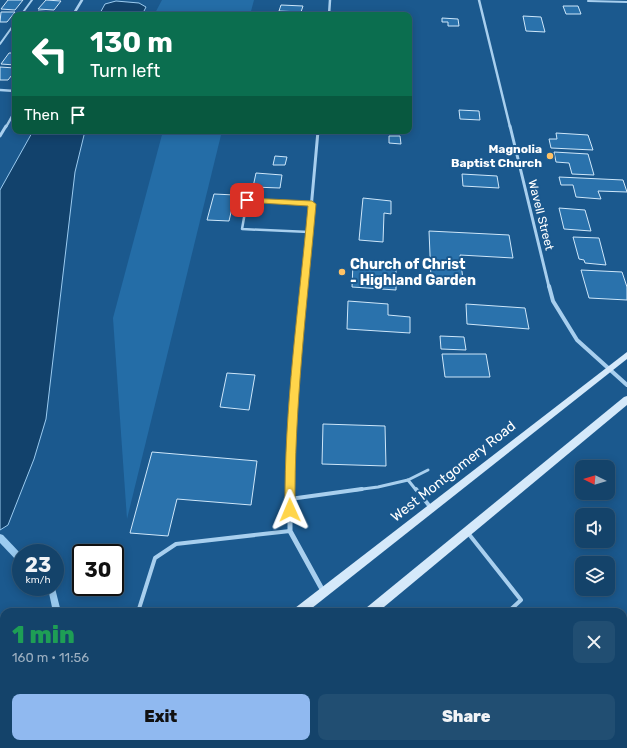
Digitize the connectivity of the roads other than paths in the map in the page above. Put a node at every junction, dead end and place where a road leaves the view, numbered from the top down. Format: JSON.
{"nodes":[{"id":1,"x":32,"y":0,"type":"edge"},
{"id":2,"x":82,"y":0,"type":"edge"},
{"id":3,"x":330,"y":0,"type":"edge"},
{"id":4,"x":479,"y":0,"type":"edge"},
{"id":5,"x":588,"y":1,"type":"edge"},
{"id":6,"x":627,"y":2,"type":"edge"},
{"id":7,"x":23,"y":12,"type":"edge"},
{"id":8,"x":75,"y":12,"type":"edge"},
{"id":9,"x":329,"y":12,"type":"edge"},
{"id":10,"x":12,"y":27,"type":"edge"},
{"id":11,"x":0,"y":44,"type":"edge"},
{"id":12,"x":0,"y":90,"type":"edge"},
{"id":13,"x":12,"y":91,"type":"edge"},
{"id":14,"x":12,"y":116,"type":"edge"},
{"id":15,"x":318,"y":134,"type":"edge"},
{"id":16,"x":0,"y":136,"type":"edge"},
{"id":17,"x":312,"y":204,"type":"junction"},
{"id":18,"x":309,"y":232,"type":"junction"},
{"id":19,"x":627,"y":355,"type":"edge"},
{"id":20,"x":608,"y":369,"type":"junction"},
{"id":21,"x":627,"y":385,"type":"edge"},
{"id":22,"x":627,"y":400,"type":"edge"},
{"id":23,"x":428,"y":470,"type":"dead end"},
{"id":24,"x":408,"y":480,"type":"junction"},
{"id":25,"x":290,"y":499,"type":"junction"},
{"id":26,"x":431,"y":508,"type":"junction"},
{"id":27,"x":290,"y":531,"type":"junction"},
{"id":28,"x":467,"y":532,"type":"junction"},
{"id":29,"x":324,"y":592,"type":"junction"},
{"id":30,"x":139,"y":608,"type":"edge"},
{"id":31,"x":303,"y":608,"type":"edge"},
{"id":32,"x":375,"y":608,"type":"edge"},
{"id":33,"x":512,"y":608,"type":"edge"}],
"edges":[{"from":1,"to":7,"type":"lane"},
{"from":2,"to":8,"type":"street"},
{"from":3,"to":9,"type":"street"},
{"from":4,"to":20,"type":"street","name":"Wavell Street"},
{"from":5,"to":6,"type":"lane"},
{"from":10,"to":11,"type":"lane"},
{"from":12,"to":13,"type":"street"},
{"from":14,"to":16,"type":"street"},
{"from":15,"to":17,"type":"street"},
{"from":17,"to":18,"type":"street"},
{"from":17,"to":18,"type":"lane"},
{"from":18,"to":25,"type":"street"},
{"from":19,"to":20,"type":"main road","name":"West Montgomery Road"},
{"from":20,"to":21,"type":"street","name":"Wavell Street"},
{"from":20,"to":26,"type":"main road","name":"West Montgomery Road"},
{"from":22,"to":28,"type":"main road"},
{"from":23,"to":24,"type":"lane"},
{"from":24,"to":25,"type":"lane"},
{"from":24,"to":26,"type":"lane"},
{"from":25,"to":27,"type":"street"},
{"from":26,"to":29,"type":"main road","name":"West Montgomery Road"},
{"from":27,"to":29,"type":"street"},
{"from":27,"to":30,"type":"lane"},
{"from":28,"to":32,"type":"main road"},
{"from":28,"to":33,"type":"lane"},
{"from":29,"to":31,"type":"main road","name":"West Montgomery Road"}]}
